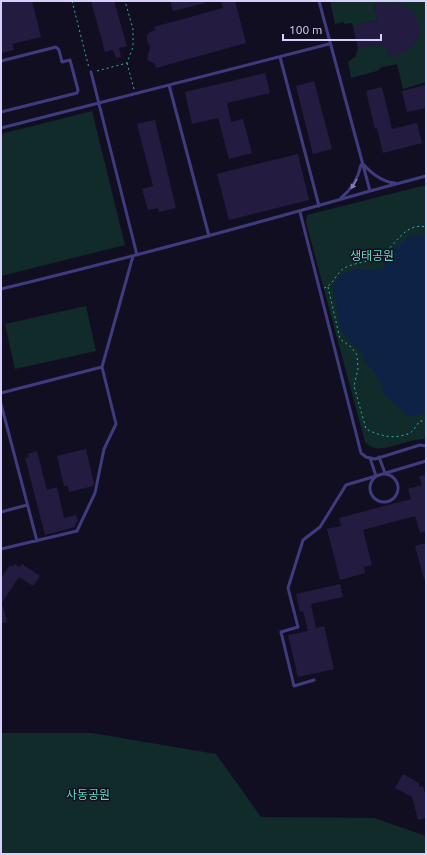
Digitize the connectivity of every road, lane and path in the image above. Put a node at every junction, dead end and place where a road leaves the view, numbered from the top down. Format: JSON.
{"nodes":[{"id":1,"x":72,"y":1,"type":"edge"},
{"id":2,"x":125,"y":1,"type":"edge"},
{"id":3,"x":319,"y":1,"type":"edge"},
{"id":4,"x":329,"y":44,"type":"junction"},
{"id":5,"x":280,"y":57,"type":"junction"},
{"id":6,"x":1,"y":62,"type":"edge"},
{"id":7,"x":127,"y":62,"type":"junction"},
{"id":8,"x":91,"y":72,"type":"junction"},
{"id":9,"x":169,"y":85,"type":"junction"},
{"id":10,"x":136,"y":94,"type":"junction"},
{"id":11,"x":98,"y":103,"type":"junction"},
{"id":12,"x":1,"y":112,"type":"edge"},
{"id":13,"x":1,"y":128,"type":"edge"},
{"id":14,"x":362,"y":163,"type":"junction"},
{"id":15,"x":426,"y":176,"type":"edge"},
{"id":16,"x":398,"y":184,"type":"junction"},
{"id":17,"x":370,"y":191,"type":"junction"},
{"id":18,"x":338,"y":200,"type":"junction"},
{"id":19,"x":318,"y":206,"type":"junction"},
{"id":20,"x":300,"y":212,"type":"junction"},
{"id":21,"x":426,"y":227,"type":"edge"},
{"id":22,"x":208,"y":236,"type":"junction"},
{"id":23,"x":135,"y":256,"type":"junction"},
{"id":24,"x":1,"y":289,"type":"edge"},
{"id":25,"x":102,"y":367,"type":"junction"},
{"id":26,"x":1,"y":393,"type":"edge"},
{"id":27,"x":1,"y":404,"type":"edge"},
{"id":28,"x":426,"y":421,"type":"edge"},
{"id":29,"x":426,"y":446,"type":"edge"},
{"id":30,"x":380,"y":457,"type":"junction"},
{"id":31,"x":370,"y":458,"type":"junction"},
{"id":32,"x":426,"y":461,"type":"edge"},
{"id":33,"x":385,"y":473,"type":"junction"},
{"id":34,"x":378,"y":475,"type":"junction"},
{"id":35,"x":27,"y":505,"type":"junction"},
{"id":36,"x":1,"y":512,"type":"edge"},
{"id":37,"x":37,"y":541,"type":"junction"},
{"id":38,"x":1,"y":549,"type":"edge"},
{"id":39,"x":314,"y":680,"type":"dead end"}],
"edges":[{"from":1,"to":8,"type":"path"},
{"from":2,"to":7,"type":"path"},
{"from":3,"to":4,"type":"lane"},
{"from":4,"to":5,"type":"lane"},
{"from":4,"to":14,"type":"lane"},
{"from":5,"to":9,"type":"lane"},
{"from":5,"to":19,"type":"lane"},
{"from":6,"to":12,"type":"lane"},
{"from":7,"to":8,"type":"path"},
{"from":7,"to":10,"type":"path"},
{"from":8,"to":11,"type":"lane"},
{"from":9,"to":10,"type":"lane"},
{"from":9,"to":22,"type":"lane"},
{"from":10,"to":11,"type":"lane"},
{"from":11,"to":13,"type":"lane"},
{"from":11,"to":23,"type":"lane"},
{"from":14,"to":16,"type":"lane"},
{"from":14,"to":17,"type":"lane"},
{"from":14,"to":18,"type":"lane","one_way":true},
{"from":15,"to":16,"type":"lane"},
{"from":16,"to":17,"type":"lane"},
{"from":17,"to":18,"type":"lane"},
{"from":18,"to":19,"type":"lane"},
{"from":19,"to":20,"type":"lane"},
{"from":20,"to":22,"type":"lane"},
{"from":20,"to":31,"type":"lane"},
{"from":21,"to":28,"type":"path"},
{"from":22,"to":23,"type":"lane"},
{"from":23,"to":24,"type":"lane"},
{"from":23,"to":25,"type":"lane"},
{"from":25,"to":26,"type":"lane"},
{"from":25,"to":37,"type":"lane"},
{"from":27,"to":35,"type":"lane"},
{"from":29,"to":30,"type":"lane"},
{"from":30,"to":31,"type":"lane"},
{"from":30,"to":33,"type":"lane"},
{"from":31,"to":34,"type":"lane"},
{"from":32,"to":33,"type":"lane"},
{"from":33,"to":34,"type":"lane"},
{"from":34,"to":34,"type":"lane"},
{"from":34,"to":39,"type":"lane"},
{"from":35,"to":36,"type":"lane"},
{"from":35,"to":37,"type":"lane"},
{"from":37,"to":38,"type":"lane"}]}
